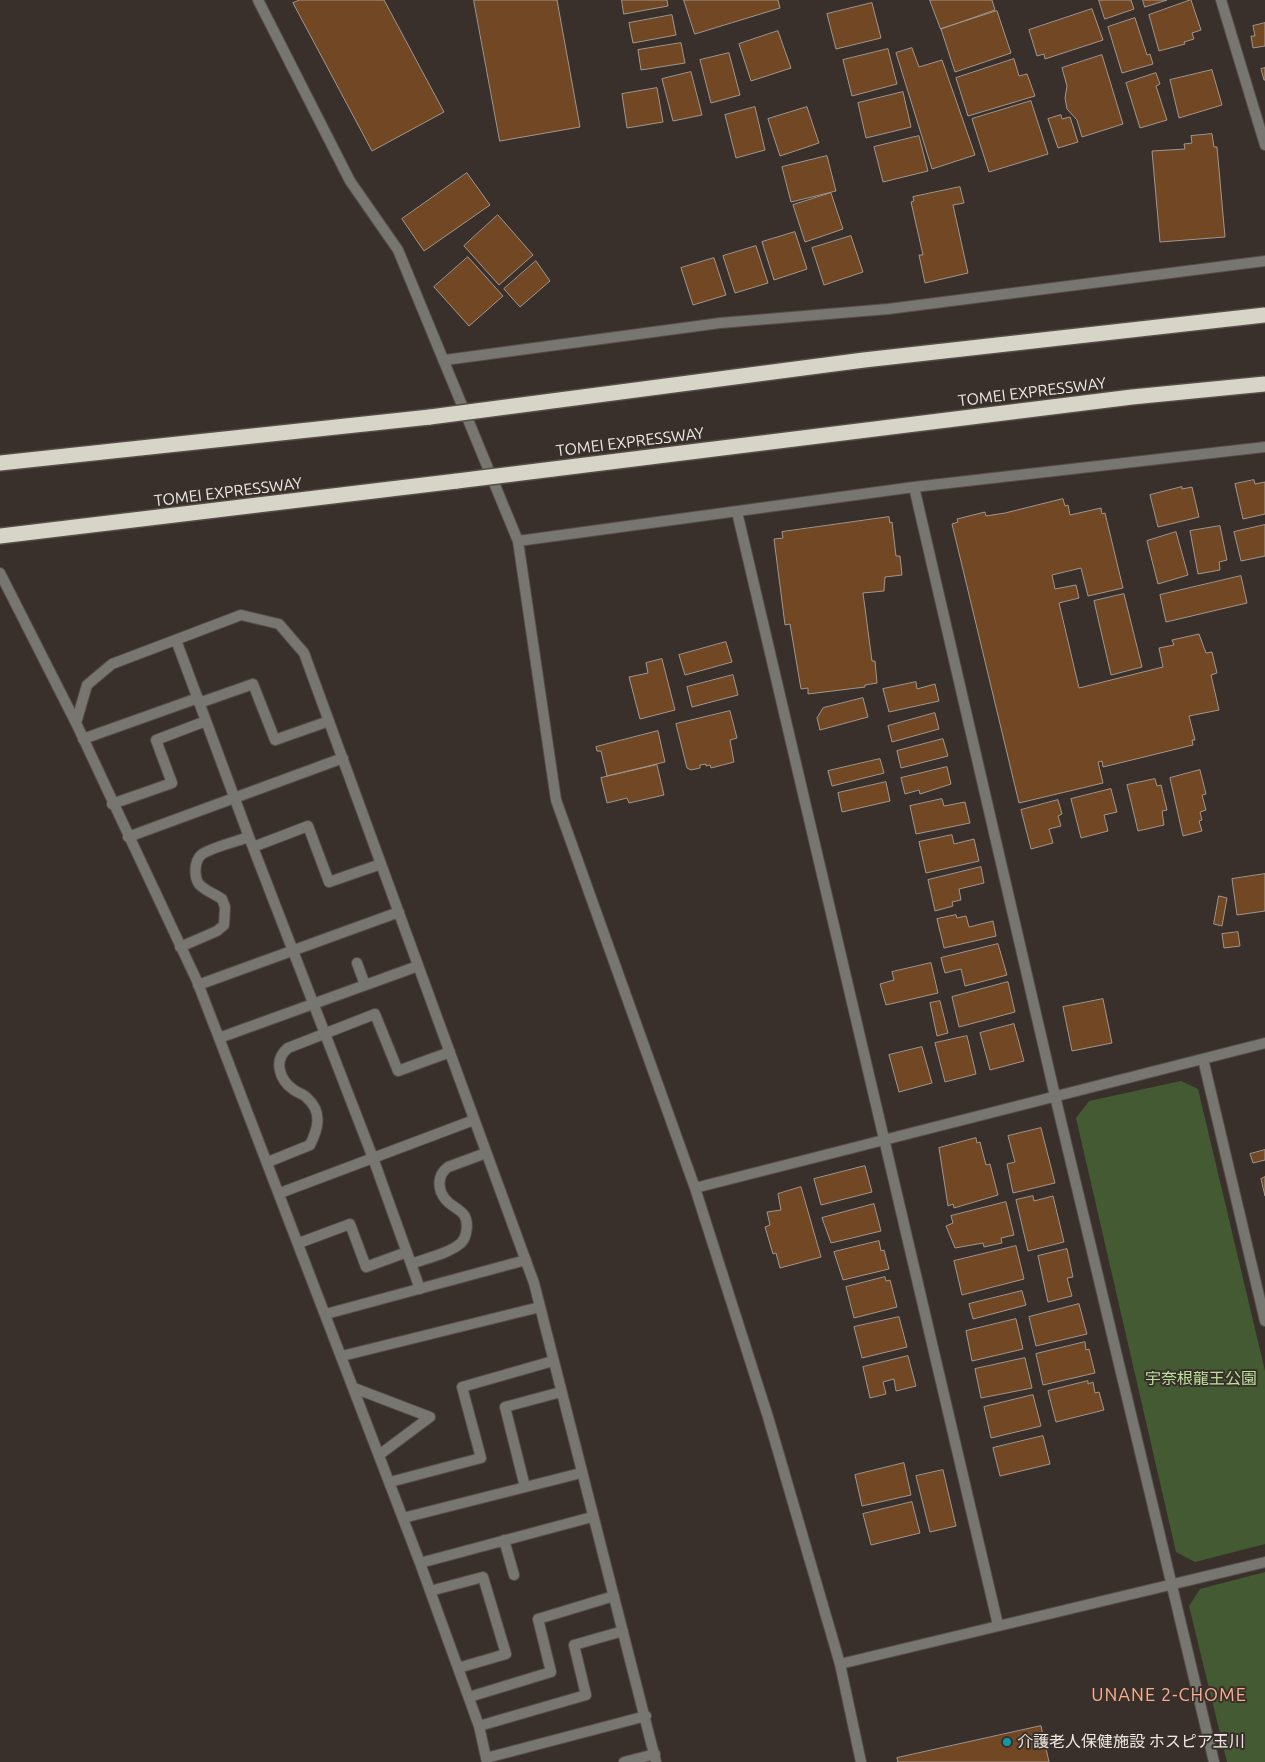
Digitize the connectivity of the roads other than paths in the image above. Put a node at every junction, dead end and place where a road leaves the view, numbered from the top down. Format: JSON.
{"nodes":[{"id":1,"x":258,"y":0,"type":"edge"},
{"id":2,"x":1221,"y":0,"type":"edge"},
{"id":3,"x":1265,"y":145,"type":"edge"},
{"id":4,"x":1265,"y":261,"type":"edge"},
{"id":5,"x":1265,"y":315,"type":"edge"},
{"id":6,"x":445,"y":360,"type":"junction"},
{"id":7,"x":1265,"y":384,"type":"edge"},
{"id":8,"x":1265,"y":447,"type":"edge"},
{"id":9,"x":0,"y":463,"type":"edge"},
{"id":10,"x":914,"y":488,"type":"junction"},
{"id":11,"x":737,"y":512,"type":"junction"},
{"id":12,"x":0,"y":536,"type":"edge"},
{"id":13,"x":518,"y":541,"type":"junction"},
{"id":14,"x":0,"y":573,"type":"edge"},
{"id":15,"x":176,"y":640,"type":"junction"},
{"id":16,"x":198,"y":700,"type":"junction"},
{"id":17,"x":206,"y":721,"type":"junction"},
{"id":18,"x":329,"y":721,"type":"junction"},
{"id":19,"x":76,"y":723,"type":"junction"},
{"id":20,"x":83,"y":739,"type":"junction"},
{"id":21,"x":343,"y":758,"type":"junction"},
{"id":22,"x":234,"y":798,"type":"junction"},
{"id":23,"x":112,"y":804,"type":"junction"},
{"id":24,"x":128,"y":837,"type":"junction"},
{"id":25,"x":251,"y":842,"type":"junction"},
{"id":26,"x":381,"y":864,"type":"junction"},
{"id":27,"x":399,"y":912,"type":"junction"},
{"id":28,"x":180,"y":947,"type":"junction"},
{"id":29,"x":292,"y":951,"type":"junction"},
{"id":30,"x":357,"y":964,"type":"dead end"},
{"id":31,"x":418,"y":966,"type":"junction"},
{"id":32,"x":198,"y":985,"type":"junction"},
{"id":33,"x":366,"y":985,"type":"junction"},
{"id":34,"x":313,"y":1004,"type":"junction"},
{"id":35,"x":325,"y":1034,"type":"junction"},
{"id":36,"x":219,"y":1038,"type":"junction"},
{"id":37,"x":1265,"y":1043,"type":"edge"},
{"id":38,"x":450,"y":1052,"type":"junction"},
{"id":39,"x":1203,"y":1059,"type":"junction"},
{"id":40,"x":1055,"y":1096,"type":"junction"},
{"id":41,"x":474,"y":1120,"type":"junction"},
{"id":42,"x":884,"y":1140,"type":"junction"},
{"id":43,"x":486,"y":1153,"type":"junction"},
{"id":44,"x":373,"y":1158,"type":"junction"},
{"id":45,"x":268,"y":1162,"type":"junction"},
{"id":46,"x":695,"y":1188,"type":"junction"},
{"id":47,"x":280,"y":1192,"type":"junction"},
{"id":48,"x":299,"y":1243,"type":"junction"},
{"id":49,"x":407,"y":1252,"type":"junction"},
{"id":50,"x":526,"y":1260,"type":"junction"},
{"id":51,"x":411,"y":1264,"type":"junction"},
{"id":52,"x":420,"y":1289,"type":"junction"},
{"id":53,"x":540,"y":1307,"type":"junction"},
{"id":54,"x":326,"y":1314,"type":"junction"},
{"id":55,"x":1265,"y":1321,"type":"edge"},
{"id":56,"x":342,"y":1356,"type":"junction"},
{"id":57,"x":553,"y":1361,"type":"junction"},
{"id":58,"x":354,"y":1388,"type":"junction"},
{"id":59,"x":561,"y":1392,"type":"junction"},
{"id":60,"x":379,"y":1455,"type":"junction"},
{"id":61,"x":581,"y":1473,"type":"junction"},
{"id":62,"x":390,"y":1482,"type":"junction"},
{"id":63,"x":525,"y":1487,"type":"junction"},
{"id":64,"x":592,"y":1517,"type":"junction"},
{"id":65,"x":403,"y":1518,"type":"junction"},
{"id":66,"x":504,"y":1540,"type":"junction"},
{"id":67,"x":1265,"y":1562,"type":"edge"},
{"id":68,"x":420,"y":1563,"type":"junction"},
{"id":69,"x":514,"y":1574,"type":"dead end"},
{"id":70,"x":1171,"y":1584,"type":"junction"},
{"id":71,"x":430,"y":1591,"type":"junction"},
{"id":72,"x":614,"y":1596,"type":"junction"},
{"id":73,"x":998,"y":1625,"type":"junction"},
{"id":74,"x":623,"y":1631,"type":"junction"},
{"id":75,"x":840,"y":1664,"type":"junction"},
{"id":76,"x":458,"y":1668,"type":"junction"},
{"id":77,"x":468,"y":1697,"type":"junction"},
{"id":78,"x":646,"y":1716,"type":"junction"},
{"id":79,"x":478,"y":1726,"type":"junction"},
{"id":80,"x":656,"y":1758,"type":"edge"},
{"id":81,"x":487,"y":1760,"type":"edge"},
{"id":82,"x":624,"y":1762,"type":"edge"},
{"id":83,"x":861,"y":1762,"type":"edge"},
{"id":84,"x":1214,"y":1762,"type":"edge"}],
"edges":[{"from":1,"to":6,"type":"street"},
{"from":2,"to":3,"type":"street"},
{"from":4,"to":6,"type":"street"},
{"from":5,"to":9,"type":"highway","bridge":true},
{"from":6,"to":13,"type":"street"},
{"from":7,"to":12,"type":"highway","name":"TOMEI EXPRESSWAY","bridge":true},
{"from":8,"to":10,"type":"street"},
{"from":10,"to":11,"type":"street"},
{"from":10,"to":40,"type":"street"},
{"from":11,"to":13,"type":"street"},
{"from":11,"to":42,"type":"street"},
{"from":13,"to":46,"type":"street"},
{"from":14,"to":19,"type":"street"},
{"from":15,"to":16,"type":"street"},
{"from":15,"to":18,"type":"street"},
{"from":15,"to":19,"type":"street"},
{"from":16,"to":17,"type":"street"},
{"from":16,"to":18,"type":"street"},
{"from":16,"to":20,"type":"street"},
{"from":17,"to":22,"type":"street"},
{"from":17,"to":23,"type":"street"},
{"from":18,"to":21,"type":"street"},
{"from":19,"to":20,"type":"street"},
{"from":20,"to":23,"type":"street"},
{"from":21,"to":22,"type":"street"},
{"from":21,"to":26,"type":"street"},
{"from":22,"to":24,"type":"street"},
{"from":22,"to":25,"type":"street"},
{"from":23,"to":24,"type":"street"},
{"from":24,"to":28,"type":"street"},
{"from":25,"to":26,"type":"street"},
{"from":25,"to":28,"type":"street"},
{"from":25,"to":29,"type":"street"},
{"from":26,"to":27,"type":"street"},
{"from":27,"to":29,"type":"street"},
{"from":27,"to":31,"type":"street"},
{"from":28,"to":32,"type":"street"},
{"from":29,"to":32,"type":"street"},
{"from":29,"to":34,"type":"street"},
{"from":30,"to":33,"type":"street"},
{"from":31,"to":33,"type":"street"},
{"from":31,"to":38,"type":"street"},
{"from":32,"to":36,"type":"street"},
{"from":33,"to":34,"type":"street"},
{"from":34,"to":35,"type":"street"},
{"from":34,"to":36,"type":"street"},
{"from":35,"to":38,"type":"street"},
{"from":35,"to":44,"type":"street"},
{"from":35,"to":45,"type":"street"},
{"from":36,"to":45,"type":"street"},
{"from":37,"to":39,"type":"street"},
{"from":38,"to":41,"type":"street"},
{"from":39,"to":40,"type":"street"},
{"from":39,"to":55,"type":"street"},
{"from":40,"to":42,"type":"street"},
{"from":40,"to":70,"type":"street"},
{"from":41,"to":43,"type":"street"},
{"from":41,"to":44,"type":"street"},
{"from":42,"to":46,"type":"street"},
{"from":42,"to":73,"type":"street"},
{"from":43,"to":50,"type":"street"},
{"from":43,"to":51,"type":"street"},
{"from":44,"to":47,"type":"street"},
{"from":44,"to":49,"type":"street"},
{"from":45,"to":47,"type":"street"},
{"from":46,"to":75,"type":"street"},
{"from":47,"to":48,"type":"street"},
{"from":48,"to":49,"type":"street"},
{"from":48,"to":54,"type":"street"},
{"from":49,"to":51,"type":"street"},
{"from":50,"to":52,"type":"street"},
{"from":50,"to":53,"type":"street"},
{"from":51,"to":52,"type":"street"},
{"from":52,"to":54,"type":"street"},
{"from":53,"to":56,"type":"street"},
{"from":53,"to":57,"type":"street"},
{"from":54,"to":56,"type":"street"},
{"from":56,"to":58,"type":"street"},
{"from":57,"to":59,"type":"street"},
{"from":57,"to":62,"type":"street"},
{"from":58,"to":60,"type":"street"},
{"from":58,"to":60,"type":"street"},
{"from":59,"to":61,"type":"street"},
{"from":59,"to":63,"type":"street"},
{"from":60,"to":62,"type":"street"},
{"from":61,"to":63,"type":"street"},
{"from":61,"to":64,"type":"street"},
{"from":62,"to":65,"type":"street"},
{"from":63,"to":65,"type":"street"},
{"from":64,"to":66,"type":"street"},
{"from":64,"to":72,"type":"street"},
{"from":65,"to":68,"type":"street"},
{"from":66,"to":68,"type":"street"},
{"from":66,"to":69,"type":"street"},
{"from":67,"to":70,"type":"street"},
{"from":68,"to":71,"type":"street"},
{"from":70,"to":73,"type":"street"},
{"from":70,"to":84,"type":"street"},
{"from":71,"to":76,"type":"street"},
{"from":71,"to":76,"type":"street"},
{"from":72,"to":74,"type":"street"},
{"from":72,"to":77,"type":"street"},
{"from":73,"to":75,"type":"street"},
{"from":74,"to":78,"type":"street"},
{"from":74,"to":79,"type":"street"},
{"from":75,"to":83,"type":"street"},
{"from":76,"to":77,"type":"street"},
{"from":77,"to":79,"type":"street"},
{"from":78,"to":80,"type":"street"},
{"from":78,"to":81,"type":"street"},
{"from":79,"to":81,"type":"street"},
{"from":80,"to":82,"type":"street"}]}
